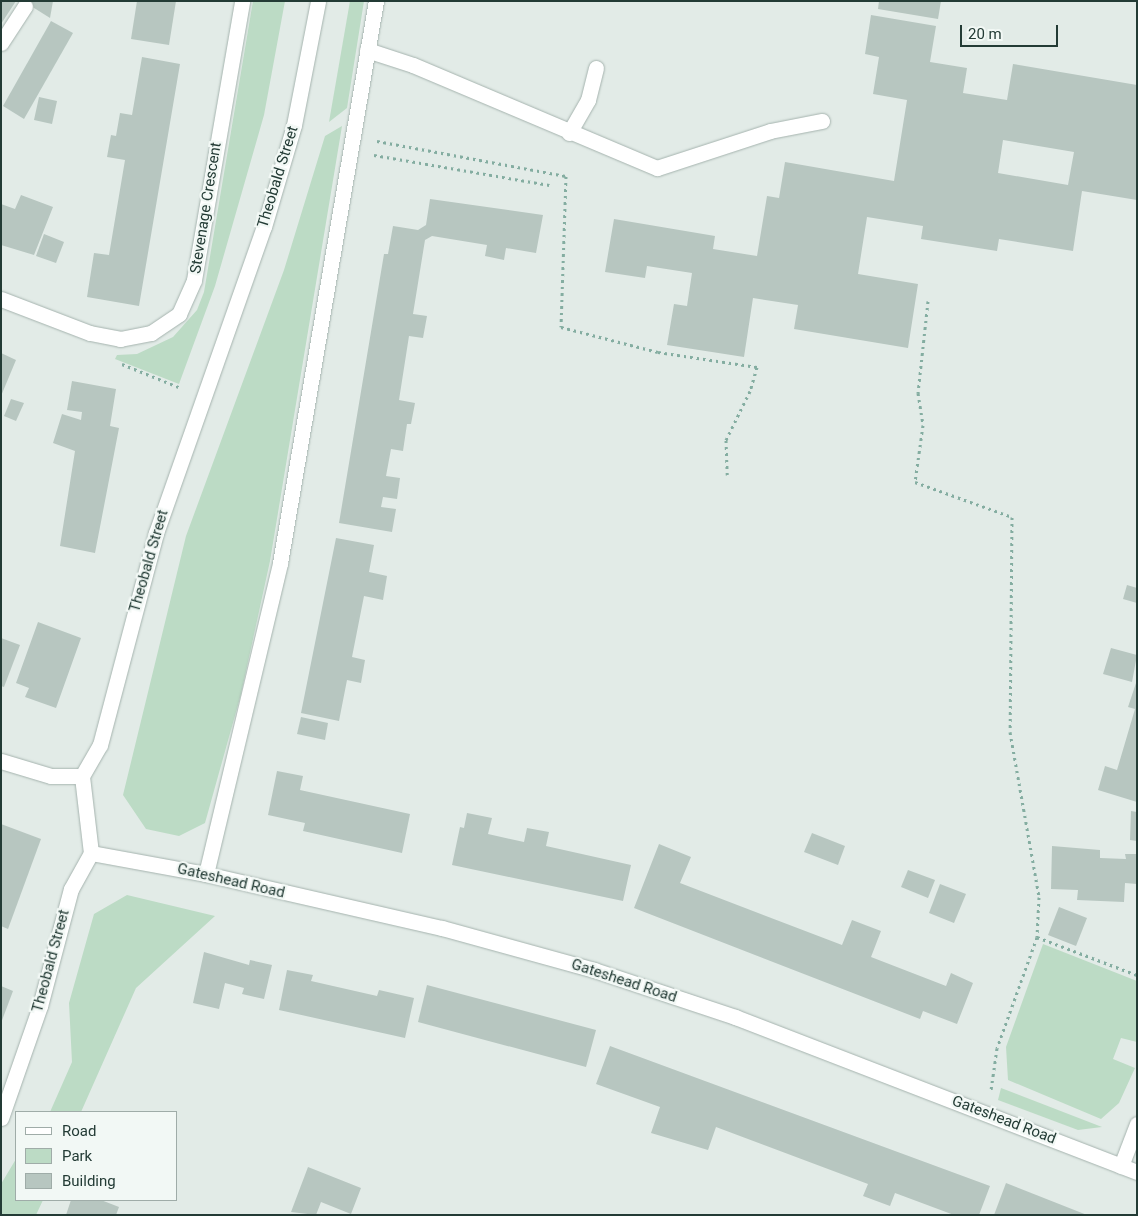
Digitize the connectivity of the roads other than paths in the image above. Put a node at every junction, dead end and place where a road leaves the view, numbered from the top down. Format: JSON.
{"nodes":[{"id":1,"x":242,"y":1,"type":"edge"},
{"id":2,"x":318,"y":1,"type":"edge"},
{"id":3,"x":376,"y":1,"type":"edge"},
{"id":4,"x":24,"y":6,"type":"dead end"},
{"id":5,"x":1,"y":43,"type":"edge"},
{"id":6,"x":367,"y":50,"type":"junction"},
{"id":7,"x":596,"y":68,"type":"dead end"},
{"id":8,"x":822,"y":121,"type":"dead end"},
{"id":9,"x":569,"y":133,"type":"junction"},
{"id":10,"x":1,"y":299,"type":"edge"},
{"id":11,"x":1,"y":761,"type":"edge"},
{"id":12,"x":82,"y":776,"type":"junction"},
{"id":13,"x":92,"y":853,"type":"junction"},
{"id":14,"x":206,"y":874,"type":"junction"},
{"id":15,"x":1,"y":1118,"type":"edge"},
{"id":16,"x":1137,"y":1124,"type":"edge"},
{"id":17,"x":1121,"y":1166,"type":"junction"},
{"id":18,"x":1137,"y":1172,"type":"edge"}],
"edges":[{"from":1,"to":10,"type":"street","name":"Stevenage Crescent"},
{"from":2,"to":12,"type":"street","name":"Theobald Street"},
{"from":3,"to":6,"type":"street"},
{"from":4,"to":5,"type":"street"},
{"from":6,"to":9,"type":"street"},
{"from":6,"to":14,"type":"street"},
{"from":7,"to":9,"type":"street"},
{"from":8,"to":9,"type":"street"},
{"from":11,"to":12,"type":"street"},
{"from":12,"to":13,"type":"street"},
{"from":13,"to":14,"type":"street","name":"Gateshead Road"},
{"from":13,"to":15,"type":"street","name":"Theobald Street"},
{"from":14,"to":17,"type":"street","name":"Gateshead Road"},
{"from":16,"to":17,"type":"street"},
{"from":17,"to":18,"type":"street","name":"Gateshead Road"}]}
